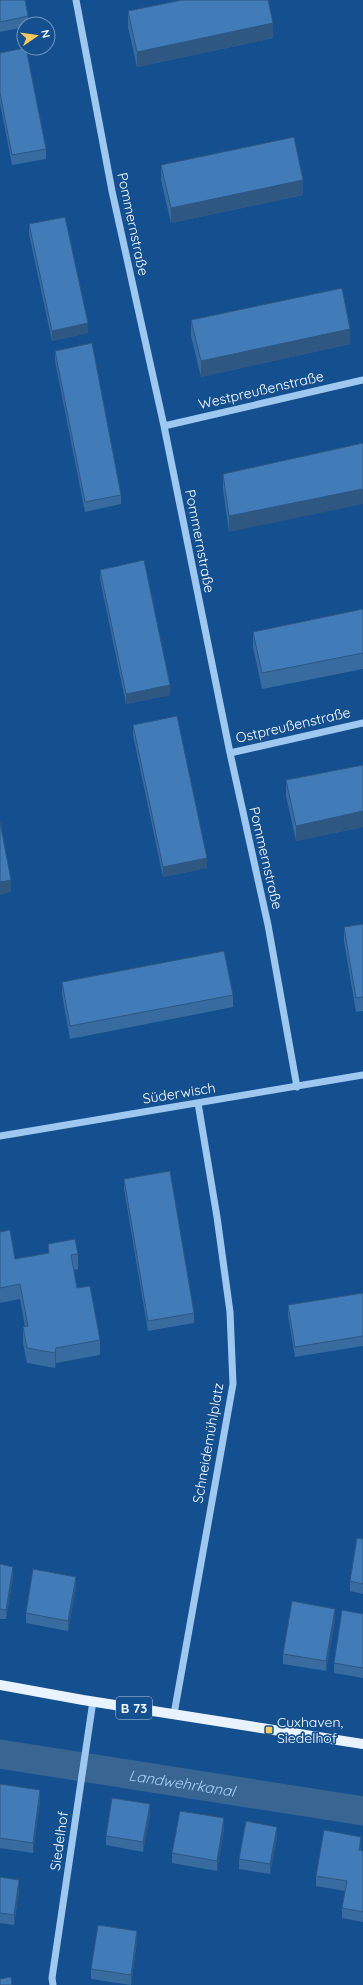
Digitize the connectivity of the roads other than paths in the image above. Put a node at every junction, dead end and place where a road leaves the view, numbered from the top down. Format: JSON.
{"nodes":[{"id":1,"x":76,"y":0,"type":"edge"},
{"id":2,"x":363,"y":380,"type":"edge"},
{"id":3,"x":164,"y":426,"type":"junction"},
{"id":4,"x":363,"y":722,"type":"edge"},
{"id":5,"x":230,"y":753,"type":"junction"},
{"id":6,"x":363,"y":1075,"type":"edge"},
{"id":7,"x":297,"y":1087,"type":"junction"},
{"id":8,"x":198,"y":1103,"type":"junction"},
{"id":9,"x":0,"y":1136,"type":"edge"},
{"id":10,"x":0,"y":1685,"type":"edge"},
{"id":11,"x":93,"y":1701,"type":"junction"},
{"id":12,"x":174,"y":1714,"type":"junction"},
{"id":13,"x":363,"y":1744,"type":"edge"},
{"id":14,"x":53,"y":1985,"type":"edge"}],
"edges":[{"from":1,"to":3,"type":"street","name":"Pommernstraße"},
{"from":2,"to":3,"type":"street","name":"Westpreußenstraße"},
{"from":3,"to":5,"type":"street","name":"Pommernstraße"},
{"from":4,"to":5,"type":"street","name":"Ostpreußenstraße"},
{"from":5,"to":7,"type":"street","name":"Pommernstraße"},
{"from":6,"to":7,"type":"street","name":"Süderwisch"},
{"from":7,"to":8,"type":"street","name":"Süderwisch"},
{"from":8,"to":9,"type":"street","name":"Süderwisch"},
{"from":8,"to":12,"type":"street","name":"Schneidemühlplatz"},
{"from":10,"to":11,"type":"main road","number":"B 73"},
{"from":11,"to":12,"type":"main road","number":"B 73"},
{"from":11,"to":14,"type":"street","name":"Siedelhof"},
{"from":12,"to":13,"type":"main road","number":"B 73"}]}
